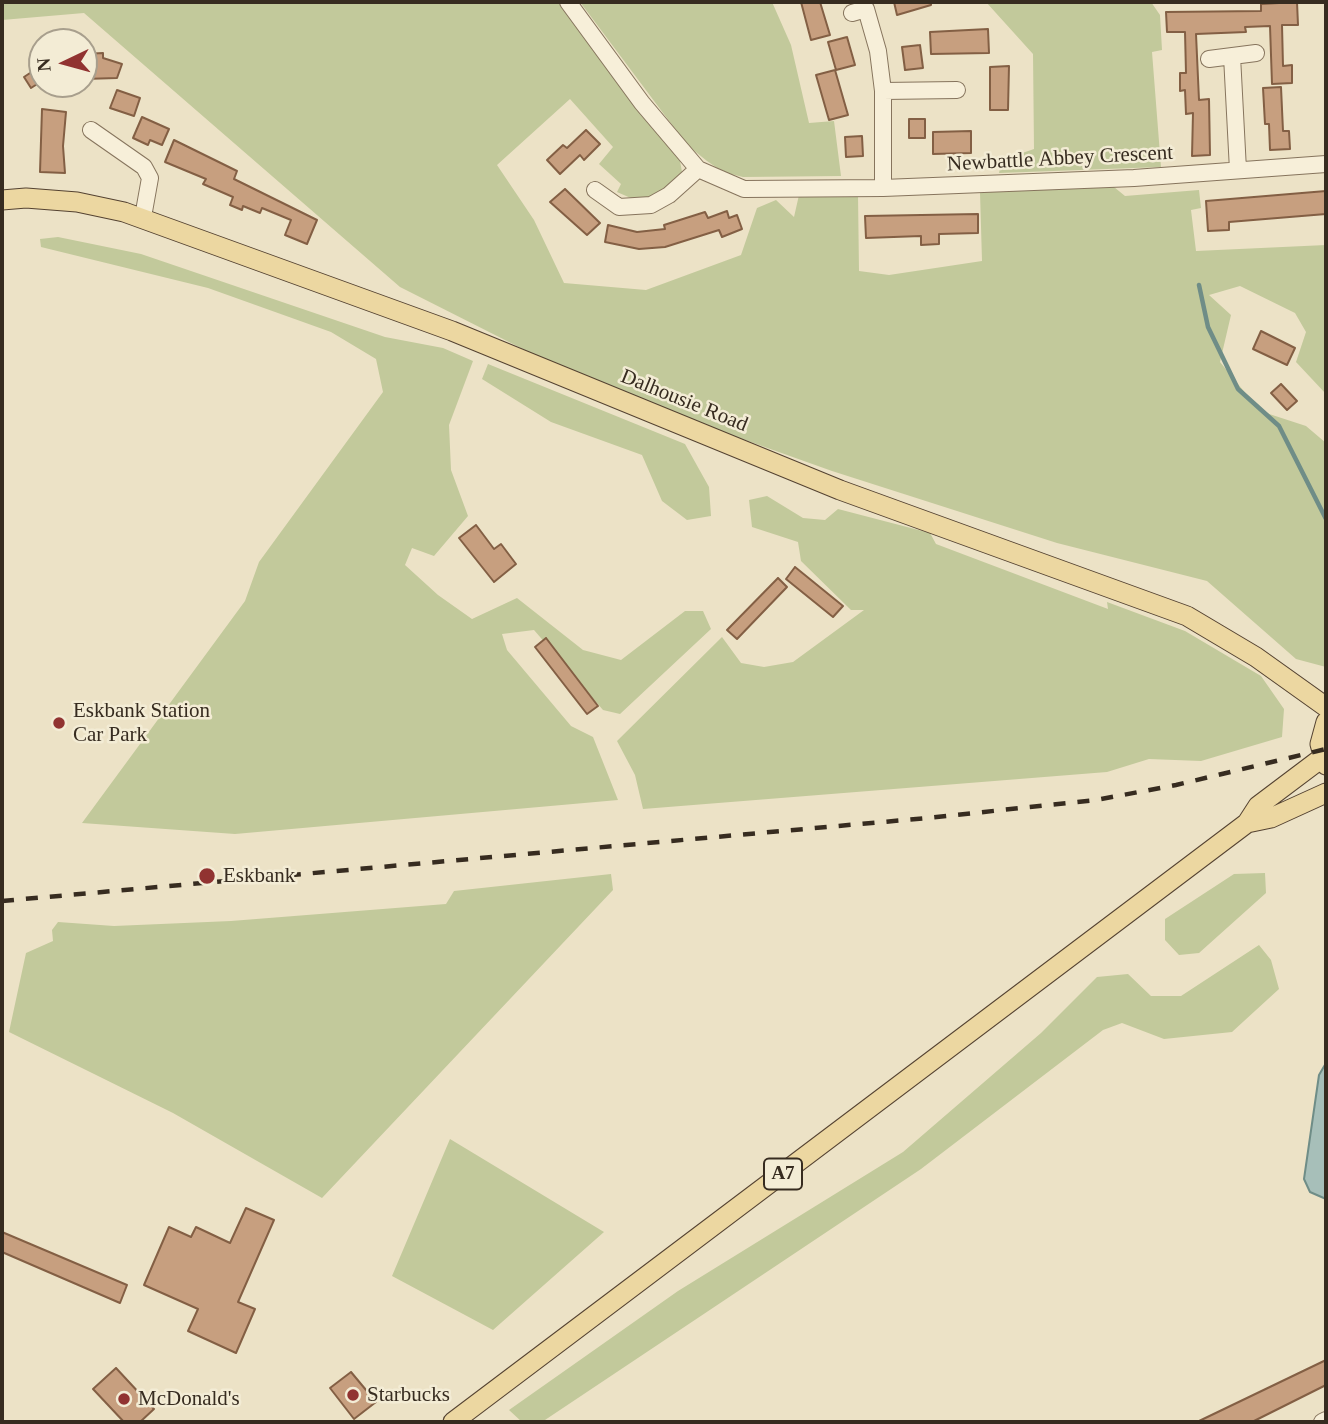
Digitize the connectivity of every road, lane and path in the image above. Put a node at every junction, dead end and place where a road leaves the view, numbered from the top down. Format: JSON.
{"nodes":[{"id":1,"x":568,"y":2,"type":"edge"},
{"id":2,"x":852,"y":13,"type":"dead end"},
{"id":3,"x":1256,"y":53,"type":"dead end"},
{"id":4,"x":1232,"y":56,"type":"junction"},
{"id":5,"x":1209,"y":59,"type":"dead end"},
{"id":6,"x":957,"y":90,"type":"dead end"},
{"id":7,"x":883,"y":91,"type":"junction"},
{"id":8,"x":91,"y":130,"type":"dead end"},
{"id":9,"x":1326,"y":164,"type":"edge"},
{"id":10,"x":698,"y":169,"type":"junction"},
{"id":11,"x":1238,"y":170,"type":"junction"},
{"id":12,"x":883,"y":188,"type":"junction"},
{"id":13,"x":595,"y":190,"type":"dead end"},
{"id":14,"x":2,"y":200,"type":"edge"},
{"id":15,"x":142,"y":217,"type":"junction"},
{"id":16,"x":1326,"y":707,"type":"edge"},
{"id":17,"x":1326,"y":722,"type":"edge"},
{"id":18,"x":1324,"y":761,"type":"edge"},
{"id":19,"x":1326,"y":793,"type":"edge"},
{"id":20,"x":1247,"y":823,"type":"junction"},
{"id":21,"x":453,"y":1422,"type":"edge"}],
"edges":[{"from":1,"to":10,"type":"street","name":"Newbattle Abbey Crescent"},
{"from":2,"to":7,"type":"street"},
{"from":3,"to":4,"type":"street"},
{"from":4,"to":5,"type":"street"},
{"from":4,"to":11,"type":"street"},
{"from":6,"to":7,"type":"street"},
{"from":7,"to":12,"type":"street"},
{"from":8,"to":15,"type":"street"},
{"from":9,"to":11,"type":"street","name":"Newbattle Abbey Crescent"},
{"from":10,"to":12,"type":"street","name":"Newbattle Abbey Crescent"},
{"from":10,"to":13,"type":"street"},
{"from":11,"to":12,"type":"street","name":"Newbattle Abbey Crescent"},
{"from":14,"to":15,"type":"main road","name":"Dalhousie Road"},
{"from":15,"to":16,"type":"main road","name":"Dalhousie Road"},
{"from":17,"to":18,"type":"main road","number":"A7"},
{"from":18,"to":20,"type":"main road","number":"A7"},
{"from":19,"to":20,"type":"main road","number":"A7"},
{"from":20,"to":21,"type":"main road","number":"A7"}]}
